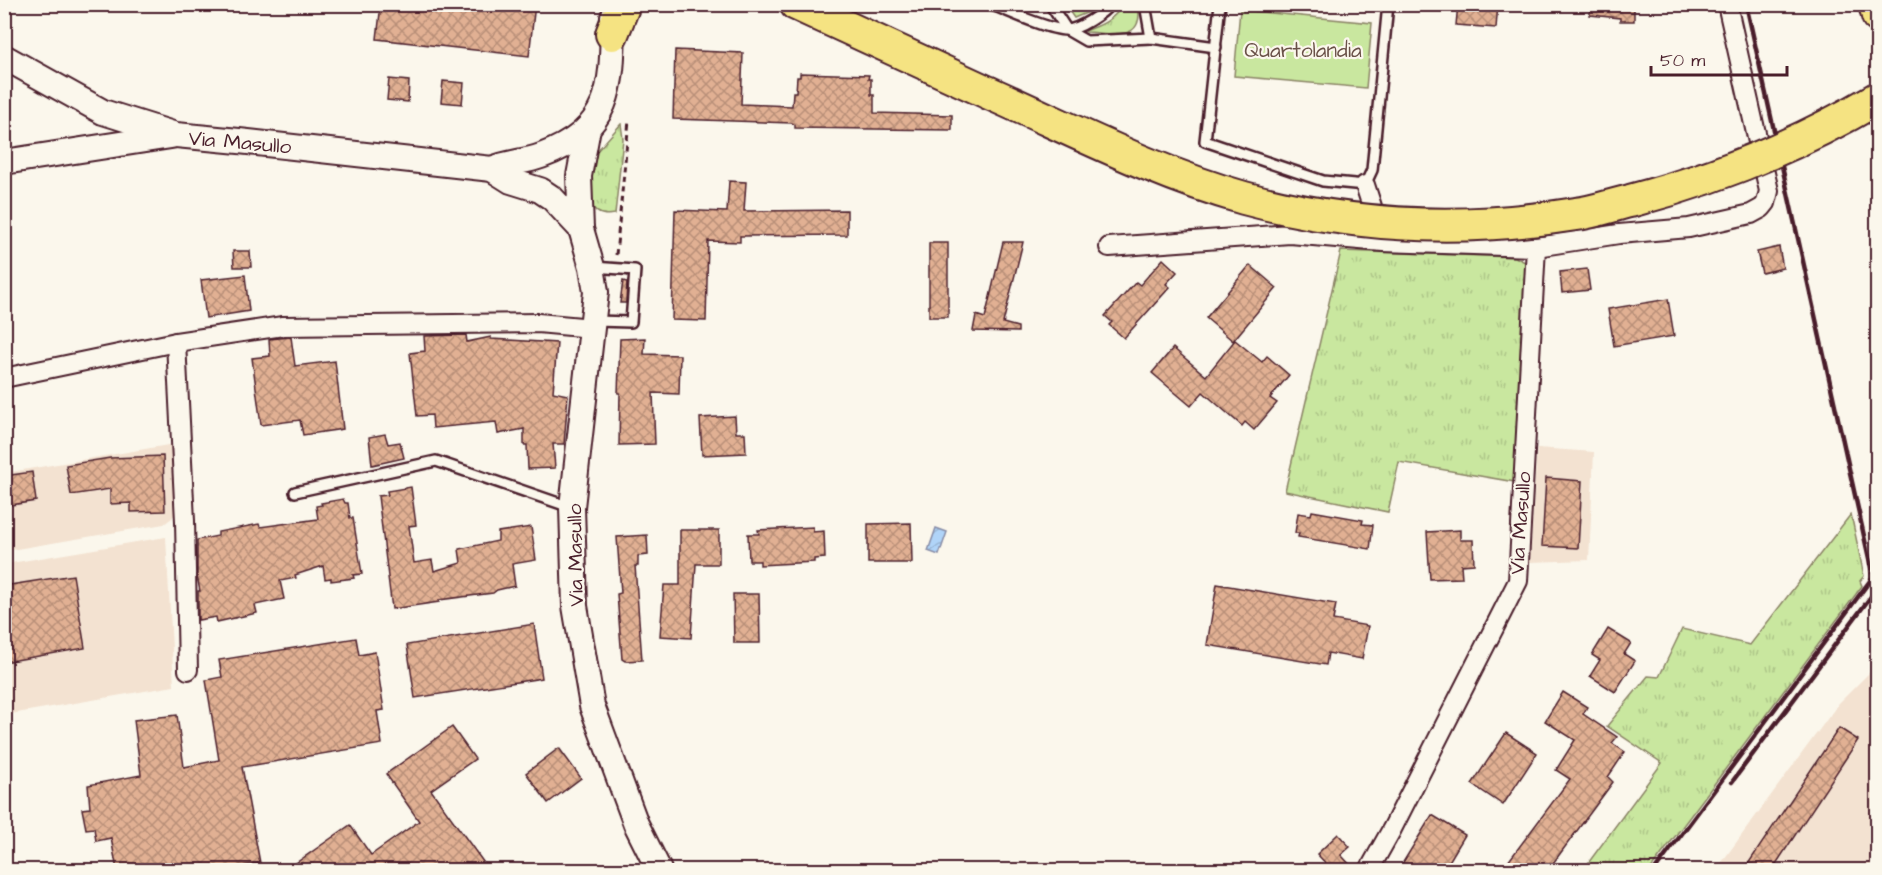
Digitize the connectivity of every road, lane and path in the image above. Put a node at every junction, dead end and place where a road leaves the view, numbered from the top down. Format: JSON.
{"nodes":[{"id":1,"x":624,"y":4,"type":"edge"},
{"id":2,"x":796,"y":4,"type":"edge"},
{"id":3,"x":990,"y":4,"type":"edge"},
{"id":4,"x":1050,"y":4,"type":"edge"},
{"id":5,"x":1110,"y":4,"type":"edge"},
{"id":6,"x":1145,"y":4,"type":"edge"},
{"id":7,"x":1220,"y":4,"type":"edge"},
{"id":8,"x":1388,"y":4,"type":"edge"},
{"id":9,"x":1727,"y":4,"type":"edge"},
{"id":10,"x":1875,"y":4,"type":"edge"},
{"id":11,"x":1878,"y":16,"type":"edge"},
{"id":12,"x":612,"y":19,"type":"edge"},
{"id":13,"x":1067,"y":30,"type":"junction"},
{"id":14,"x":1151,"y":38,"type":"junction"},
{"id":15,"x":1216,"y":47,"type":"junction"},
{"id":16,"x":4,"y":57,"type":"edge"},
{"id":17,"x":1878,"y":98,"type":"edge"},
{"id":18,"x":628,"y":120,"type":"dead end"},
{"id":19,"x":588,"y":128,"type":"junction"},
{"id":20,"x":176,"y":135,"type":"junction"},
{"id":21,"x":4,"y":162,"type":"edge"},
{"id":22,"x":492,"y":169,"type":"junction"},
{"id":23,"x":1365,"y":185,"type":"junction"},
{"id":24,"x":581,"y":228,"type":"junction"},
{"id":25,"x":1383,"y":242,"type":"junction"},
{"id":26,"x":1109,"y":247,"type":"dead end"},
{"id":27,"x":1536,"y":247,"type":"junction"},
{"id":28,"x":604,"y":268,"type":"junction"},
{"id":29,"x":592,"y":324,"type":"junction"},
{"id":30,"x":176,"y":342,"type":"junction"},
{"id":31,"x":4,"y":378,"type":"edge"},
{"id":32,"x":295,"y":492,"type":"dead end"},
{"id":33,"x":572,"y":507,"type":"junction"},
{"id":34,"x":188,"y":670,"type":"dead end"},
{"id":35,"x":659,"y":870,"type":"edge"},
{"id":36,"x":1369,"y":870,"type":"edge"}],
"edges":[{"from":1,"to":12,"type":"highway"},
{"from":2,"to":17,"type":"highway","bridge":true},
{"from":3,"to":13,"type":"lane"},
{"from":4,"to":13,"type":"lane"},
{"from":5,"to":13,"type":"lane"},
{"from":6,"to":14,"type":"lane"},
{"from":7,"to":15,"type":"lane"},
{"from":8,"to":23,"type":"lane"},
{"from":9,"to":27,"type":"street"},
{"from":10,"to":11,"type":"highway"},
{"from":12,"to":19,"type":"main road","name":"Via Masullo"},
{"from":13,"to":14,"type":"lane"},
{"from":14,"to":15,"type":"lane"},
{"from":15,"to":23,"type":"lane"},
{"from":16,"to":20,"type":"main road","name":"Via Masullo"},
{"from":18,"to":28,"type":"path"},
{"from":19,"to":22,"type":"main road","name":"Via Masullo"},
{"from":19,"to":24,"type":"main road","name":"Via Masullo"},
{"from":20,"to":21,"type":"main road"},
{"from":20,"to":22,"type":"main road","name":"Via Masullo"},
{"from":22,"to":24,"type":"main road","name":"Via Masullo"},
{"from":23,"to":25,"type":"street"},
{"from":24,"to":28,"type":"main road","name":"Via Masullo"},
{"from":25,"to":26,"type":"street"},
{"from":25,"to":27,"type":"street"},
{"from":27,"to":36,"type":"street","name":"Via Masullo"},
{"from":28,"to":29,"type":"main road","name":"Via Masullo"},
{"from":28,"to":29,"type":"lane"},
{"from":29,"to":30,"type":"street"},
{"from":29,"to":33,"type":"main road","name":"Via Masullo"},
{"from":30,"to":31,"type":"street"},
{"from":30,"to":34,"type":"street"},
{"from":32,"to":33,"type":"lane"},
{"from":33,"to":35,"type":"main road","name":"Via Masullo"}]}
